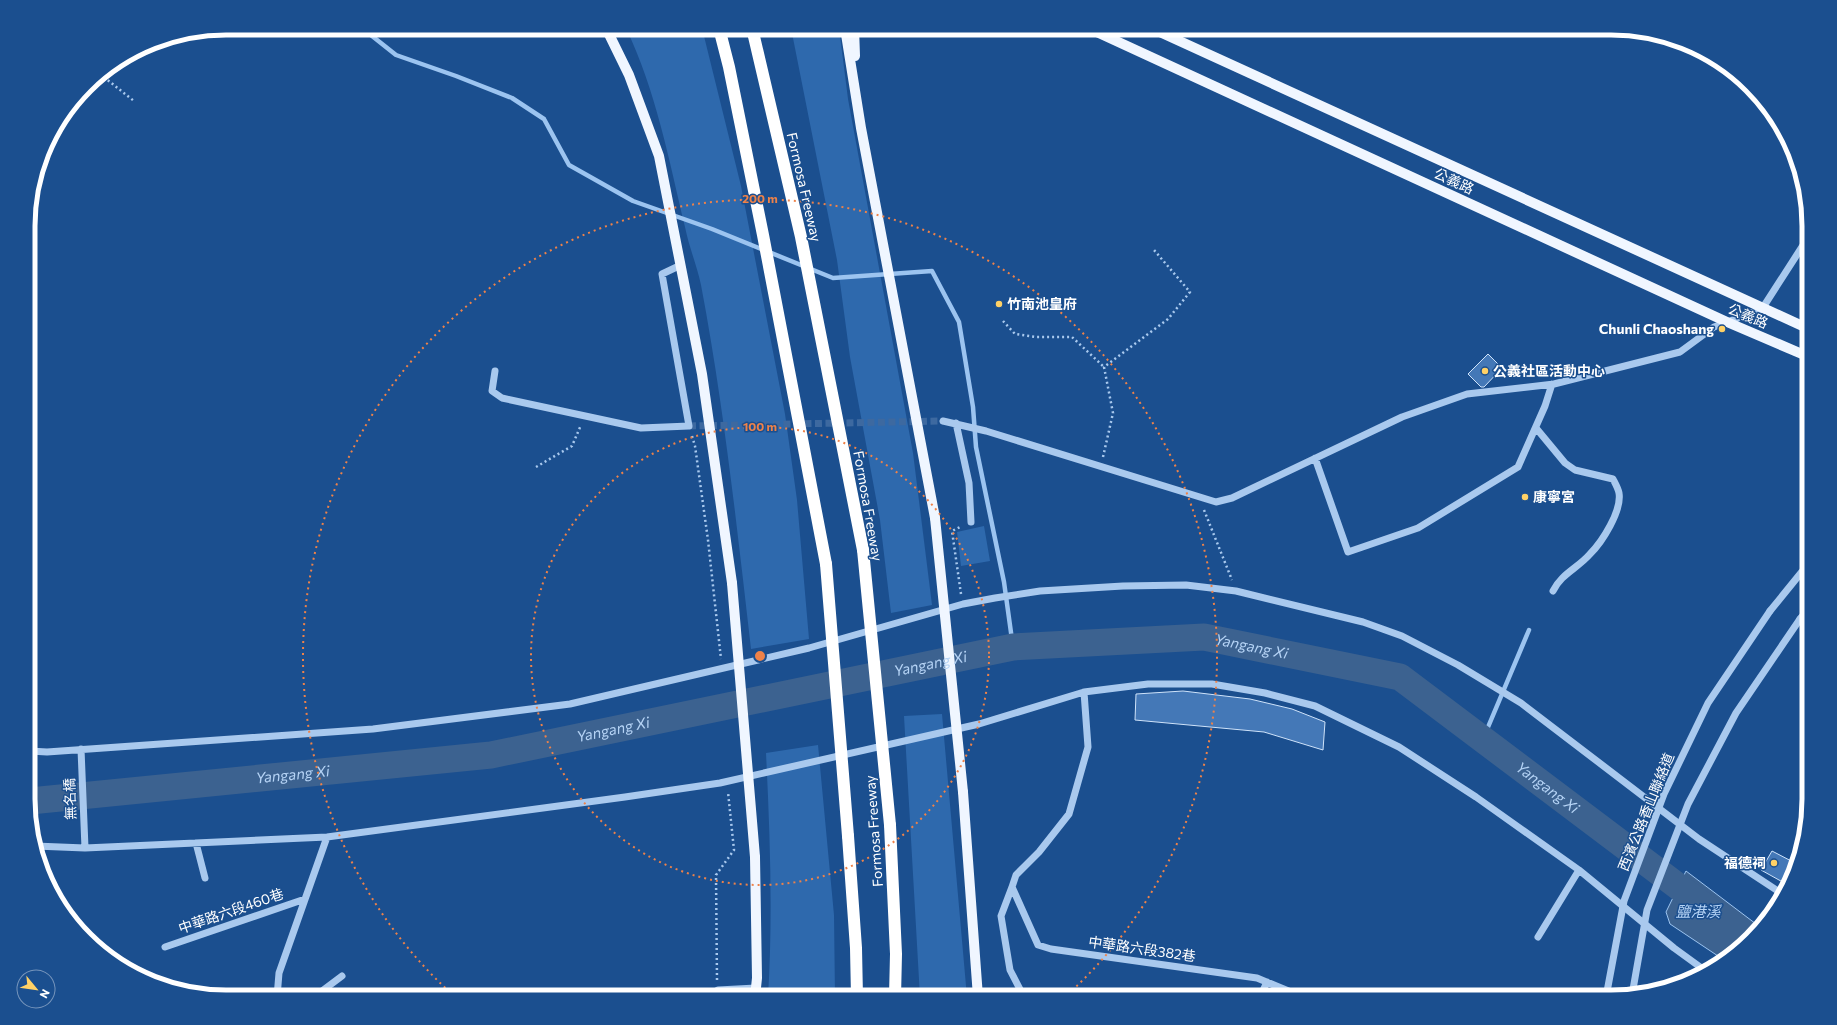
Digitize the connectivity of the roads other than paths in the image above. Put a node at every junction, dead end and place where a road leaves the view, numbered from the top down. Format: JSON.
{"nodes":[{"id":1,"x":609,"y":35,"type":"edge"},
{"id":2,"x":721,"y":35,"type":"edge"},
{"id":3,"x":754,"y":35,"type":"edge"},
{"id":4,"x":846,"y":35,"type":"edge"},
{"id":5,"x":854,"y":35,"type":"edge"},
{"id":6,"x":1103,"y":35,"type":"edge"},
{"id":7,"x":1166,"y":35,"type":"edge"},
{"id":8,"x":861,"y":128,"type":"junction"},
{"id":9,"x":1802,"y":247,"type":"edge"},
{"id":10,"x":681,"y":264,"type":"junction"},
{"id":11,"x":1762,"y":309,"type":"junction"},
{"id":12,"x":1727,"y":322,"type":"junction"},
{"id":13,"x":1802,"y":326,"type":"edge"},
{"id":14,"x":1802,"y":354,"type":"edge"},
{"id":15,"x":495,"y":371,"type":"dead end"},
{"id":16,"x":1552,"y":384,"type":"junction"},
{"id":17,"x":943,"y":421,"type":"tunnel mouth"},
{"id":18,"x":956,"y":423,"type":"junction"},
{"id":19,"x":1536,"y":428,"type":"junction"},
{"id":20,"x":1316,"y":458,"type":"junction"},
{"id":21,"x":971,"y":522,"type":"road end"},
{"id":22,"x":1802,"y":572,"type":"edge"},
{"id":23,"x":1552,"y":591,"type":"dead end"},
{"id":24,"x":1802,"y":617,"type":"edge"},
{"id":25,"x":1084,"y":692,"type":"junction"},
{"id":26,"x":81,"y":749,"type":"junction"},
{"id":27,"x":35,"y":751,"type":"edge"},
{"id":28,"x":327,"y":836,"type":"junction"},
{"id":29,"x":196,"y":843,"type":"junction"},
{"id":30,"x":42,"y":846,"type":"edge"},
{"id":31,"x":85,"y":848,"type":"junction"},
{"id":32,"x":1579,"y":870,"type":"junction"},
{"id":33,"x":205,"y":878,"type":"dead end"},
{"id":34,"x":1012,"y":887,"type":"junction"},
{"id":35,"x":1778,"y":891,"type":"edge"},
{"id":36,"x":305,"y":899,"type":"junction"},
{"id":37,"x":1538,"y":937,"type":"dead end"},
{"id":38,"x":165,"y":947,"type":"dead end"},
{"id":39,"x":1700,"y":967,"type":"edge"},
{"id":40,"x":342,"y":976,"type":"dead end"},
{"id":41,"x":1267,"y":982,"type":"junction"},
{"id":42,"x":1633,"y":988,"type":"edge"},
{"id":43,"x":278,"y":990,"type":"edge"},
{"id":44,"x":323,"y":990,"type":"edge"},
{"id":45,"x":756,"y":990,"type":"edge"},
{"id":46,"x":856,"y":990,"type":"edge"},
{"id":47,"x":895,"y":990,"type":"edge"},
{"id":48,"x":977,"y":990,"type":"edge"},
{"id":49,"x":1020,"y":990,"type":"edge"},
{"id":50,"x":1263,"y":990,"type":"edge"},
{"id":51,"x":1286,"y":990,"type":"edge"},
{"id":52,"x":1607,"y":990,"type":"edge"}],
"edges":[{"from":1,"to":10,"type":"main road"},
{"from":2,"to":46,"type":"highway","name":"Formosa Freeway","bridge":true},
{"from":3,"to":47,"type":"highway","name":"Formosa Freeway","bridge":true},
{"from":4,"to":8,"type":"main road"},
{"from":5,"to":8,"type":"main road"},
{"from":6,"to":12,"type":"main road","name":"公義路"},
{"from":7,"to":11,"type":"main road","name":"公義路"},
{"from":8,"to":48,"type":"main road","bridge":true},
{"from":9,"to":11,"type":"street"},
{"from":10,"to":15,"type":"street"},
{"from":10,"to":45,"type":"main road","bridge":true},
{"from":11,"to":12,"type":"street"},
{"from":11,"to":13,"type":"main road","name":"公義路"},
{"from":12,"to":14,"type":"main road","name":"公義路"},
{"from":12,"to":16,"type":"street"},
{"from":16,"to":19,"type":"street"},
{"from":16,"to":20,"type":"street"},
{"from":17,"to":18,"type":"street"},
{"from":18,"to":20,"type":"street"},
{"from":18,"to":21,"type":"street"},
{"from":19,"to":20,"type":"street"},
{"from":19,"to":23,"type":"street"},
{"from":22,"to":52,"type":"street","name":"西濱公路香山聯絡道","bridge":true},
{"from":24,"to":42,"type":"street","bridge":true},
{"from":25,"to":28,"type":"street"},
{"from":25,"to":32,"type":"street"},
{"from":25,"to":34,"type":"street"},
{"from":26,"to":27,"type":"street"},
{"from":26,"to":31,"type":"street","name":"無名橋"},
{"from":26,"to":35,"type":"street"},
{"from":28,"to":29,"type":"street"},
{"from":28,"to":36,"type":"street","name":"中華路六段460巷"},
{"from":29,"to":31,"type":"street"},
{"from":29,"to":33,"type":"street"},
{"from":30,"to":31,"type":"street"},
{"from":32,"to":37,"type":"street"},
{"from":32,"to":39,"type":"street"},
{"from":34,"to":41,"type":"street","name":"中華路六段382巷"},
{"from":34,"to":49,"type":"street"},
{"from":36,"to":38,"type":"street","name":"中華路六段460巷"},
{"from":36,"to":43,"type":"street","name":"中華路六段460巷"},
{"from":40,"to":44,"type":"street"},
{"from":41,"to":50,"type":"street"},
{"from":41,"to":51,"type":"street","name":"中華路六段382巷"}]}
